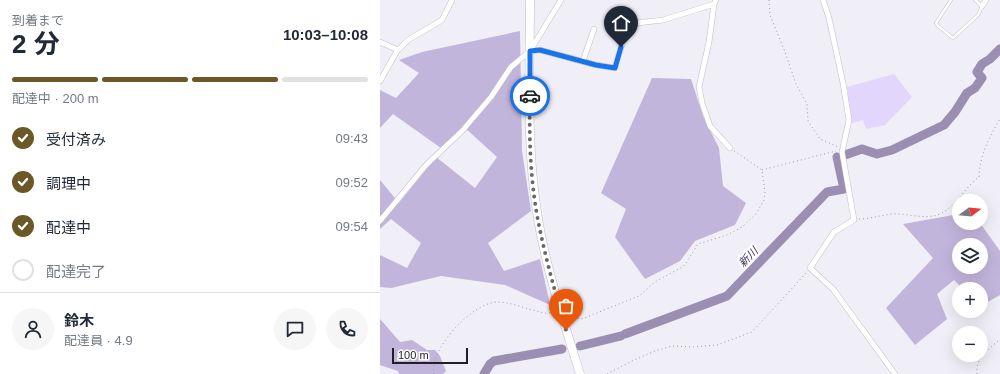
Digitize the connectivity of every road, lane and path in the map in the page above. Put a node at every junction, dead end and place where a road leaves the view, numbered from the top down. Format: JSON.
{"nodes":[{"id":1,"x":452,"y":0,"type":"edge"},
{"id":2,"x":530,"y":0,"type":"edge"},
{"id":3,"x":561,"y":0,"type":"edge"},
{"id":4,"x":769,"y":0,"type":"edge"},
{"id":5,"x":823,"y":0,"type":"edge"},
{"id":6,"x":951,"y":0,"type":"edge"},
{"id":7,"x":974,"y":0,"type":"edge"},
{"id":8,"x":986,"y":0,"type":"edge"},
{"id":9,"x":715,"y":2,"type":"edge"},
{"id":10,"x":982,"y":6,"type":"junction"},
{"id":11,"x":594,"y":29,"type":"dead end"},
{"id":12,"x":380,"y":42,"type":"edge"},
{"id":13,"x":398,"y":50,"type":"junction"},
{"id":14,"x":530,"y":51,"type":"junction"},
{"id":15,"x":583,"y":61,"type":"junction"},
{"id":16,"x":380,"y":81,"type":"edge"},
{"id":17,"x":1000,"y":119,"type":"edge"},
{"id":18,"x":730,"y":148,"type":"joint"},
{"id":19,"x":842,"y":150,"type":"junction"},
{"id":20,"x":762,"y":170,"type":"junction"},
{"id":21,"x":854,"y":220,"type":"junction"},
{"id":22,"x":380,"y":221,"type":"edge"},
{"id":23,"x":810,"y":268,"type":"junction"},
{"id":24,"x":561,"y":313,"type":"junction"},
{"id":25,"x":1000,"y":339,"type":"edge"},
{"id":26,"x":434,"y":374,"type":"edge"},
{"id":27,"x":580,"y":374,"type":"edge"},
{"id":28,"x":607,"y":374,"type":"edge"},
{"id":29,"x":895,"y":374,"type":"edge"},
{"id":30,"x":977,"y":374,"type":"edge"}],
"edges":[{"from":1,"to":13,"type":"street"},
{"from":2,"to":14,"type":"main road"},
{"from":3,"to":14,"type":"street"},
{"from":4,"to":19,"type":"path"},
{"from":5,"to":19,"type":"street"},
{"from":6,"to":10,"type":"lane"},
{"from":7,"to":10,"type":"lane"},
{"from":8,"to":10,"type":"street"},
{"from":9,"to":15,"type":"street"},
{"from":9,"to":18,"type":"street"},
{"from":11,"to":15,"type":"street"},
{"from":12,"to":13,"type":"street"},
{"from":13,"to":16,"type":"street"},
{"from":14,"to":15,"type":"street"},
{"from":14,"to":22,"type":"street"},
{"from":14,"to":24,"type":"main road"},
{"from":17,"to":21,"type":"path"},
{"from":18,"to":20,"type":"path"},
{"from":19,"to":20,"type":"path"},
{"from":19,"to":21,"type":"street"},
{"from":20,"to":24,"type":"path"},
{"from":21,"to":23,"type":"street"},
{"from":23,"to":28,"type":"path"},
{"from":23,"to":29,"type":"street"},
{"from":24,"to":26,"type":"path"},
{"from":24,"to":27,"type":"main road"},
{"from":25,"to":30,"type":"path"}]}
